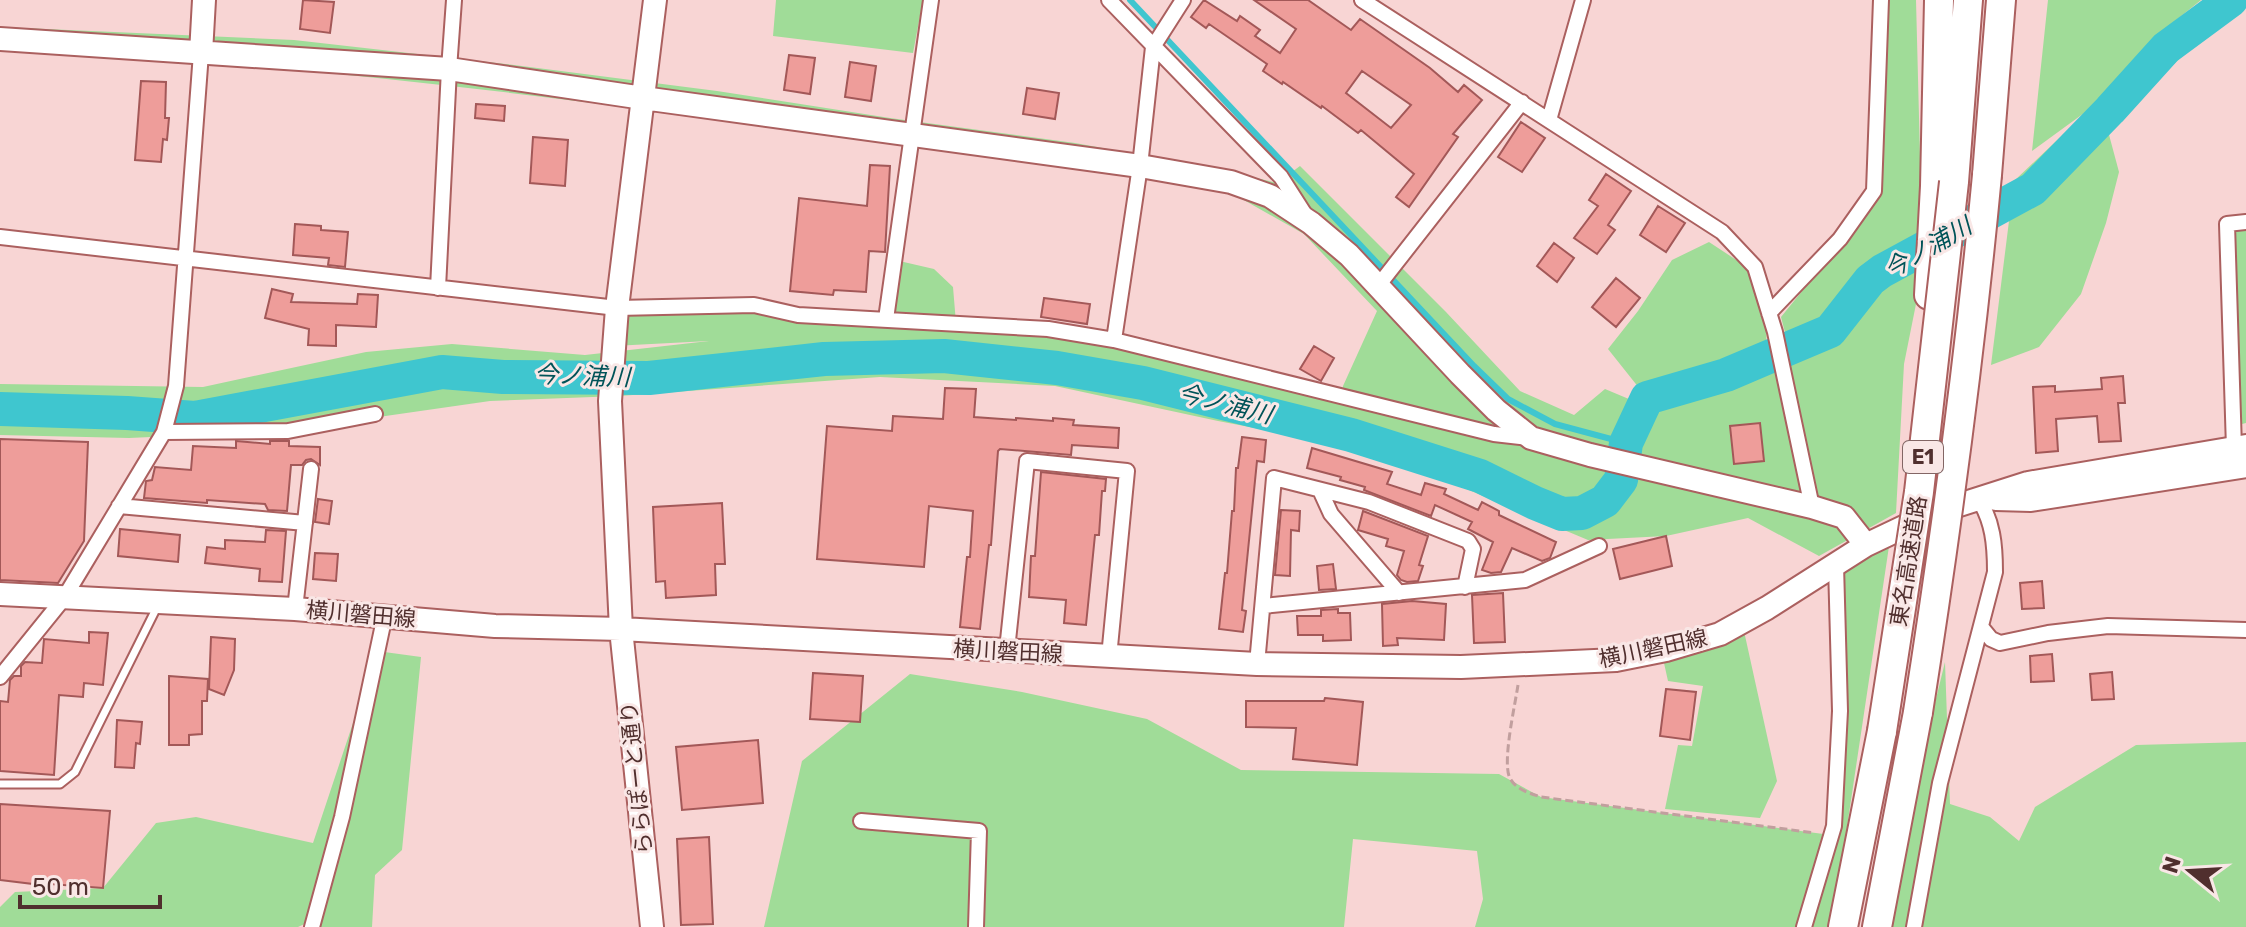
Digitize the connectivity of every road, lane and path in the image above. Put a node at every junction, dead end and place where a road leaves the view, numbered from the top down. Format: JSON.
{"nodes":[{"id":1,"x":204,"y":0,"type":"edge"},
{"id":2,"x":454,"y":0,"type":"edge"},
{"id":3,"x":655,"y":0,"type":"edge"},
{"id":4,"x":931,"y":0,"type":"edge"},
{"id":5,"x":1109,"y":0,"type":"edge"},
{"id":6,"x":1183,"y":0,"type":"edge"},
{"id":7,"x":1362,"y":0,"type":"edge"},
{"id":8,"x":1583,"y":0,"type":"edge"},
{"id":9,"x":1881,"y":0,"type":"edge"},
{"id":10,"x":1939,"y":0,"type":"edge"},
{"id":11,"x":1968,"y":0,"type":"edge"},
{"id":12,"x":2001,"y":0,"type":"edge"},
{"id":13,"x":0,"y":39,"type":"edge"},
{"id":14,"x":1153,"y":47,"type":"junction"},
{"id":15,"x":201,"y":53,"type":"junction"},
{"id":16,"x":449,"y":69,"type":"junction"},
{"id":17,"x":643,"y":98,"type":"junction"},
{"id":18,"x":1522,"y":102,"type":"junction"},
{"id":19,"x":1549,"y":120,"type":"junction"},
{"id":20,"x":913,"y":135,"type":"junction"},
{"id":21,"x":1140,"y":166,"type":"junction"},
{"id":22,"x":1945,"y":184,"type":"junction"},
{"id":23,"x":2246,"y":222,"type":"edge"},
{"id":24,"x":1311,"y":223,"type":"junction"},
{"id":25,"x":0,"y":237,"type":"edge"},
{"id":26,"x":187,"y":257,"type":"junction"},
{"id":27,"x":1378,"y":286,"type":"junction"},
{"id":28,"x":438,"y":288,"type":"junction"},
{"id":29,"x":617,"y":308,"type":"junction"},
{"id":30,"x":1769,"y":313,"type":"junction"},
{"id":31,"x":886,"y":319,"type":"junction"},
{"id":32,"x":1114,"y":340,"type":"junction"},
{"id":33,"x":375,"y":414,"type":"dead end"},
{"id":34,"x":164,"y":432,"type":"junction"},
{"id":35,"x":1531,"y":438,"type":"junction"},
{"id":36,"x":2242,"y":454,"type":"edge"},
{"id":37,"x":311,"y":469,"type":"dead end"},
{"id":38,"x":1320,"y":490,"type":"junction"},
{"id":39,"x":1978,"y":498,"type":"junction"},
{"id":40,"x":119,"y":506,"type":"junction"},
{"id":41,"x":1812,"y":507,"type":"junction"},
{"id":42,"x":305,"y":523,"type":"junction"},
{"id":43,"x":1866,"y":545,"type":"junction"},
{"id":44,"x":1599,"y":546,"type":"dead end"},
{"id":45,"x":1836,"y":565,"type":"junction"},
{"id":46,"x":1465,"y":587,"type":"junction"},
{"id":47,"x":1399,"y":593,"type":"junction"},
{"id":48,"x":0,"y":594,"type":"edge"},
{"id":49,"x":64,"y":598,"type":"junction"},
{"id":50,"x":159,"y":602,"type":"junction"},
{"id":51,"x":1263,"y":606,"type":"junction"},
{"id":52,"x":295,"y":609,"type":"junction"},
{"id":53,"x":385,"y":615,"type":"junction"},
{"id":54,"x":1982,"y":628,"type":"junction"},
{"id":55,"x":621,"y":629,"type":"junction"},
{"id":56,"x":2246,"y":630,"type":"edge"},
{"id":57,"x":1007,"y":650,"type":"junction"},
{"id":58,"x":1109,"y":657,"type":"junction"},
{"id":59,"x":1257,"y":664,"type":"junction"},
{"id":60,"x":1520,"y":665,"type":"junction"},
{"id":61,"x":0,"y":677,"type":"edge"},
{"id":62,"x":0,"y":784,"type":"edge"},
{"id":63,"x":861,"y":821,"type":"dead end"},
{"id":64,"x":1831,"y":836,"type":"junction"},
{"id":65,"x":312,"y":927,"type":"edge"},
{"id":66,"x":652,"y":927,"type":"edge"},
{"id":67,"x":976,"y":927,"type":"edge"},
{"id":68,"x":1804,"y":927,"type":"edge"},
{"id":69,"x":1843,"y":927,"type":"edge"},
{"id":70,"x":1877,"y":927,"type":"edge"},
{"id":71,"x":1914,"y":927,"type":"edge"}],
"edges":[{"from":1,"to":15,"type":"street"},
{"from":2,"to":16,"type":"street"},
{"from":3,"to":17,"type":"street","name":"ららぽーと通り"},
{"from":4,"to":20,"type":"street"},
{"from":5,"to":14,"type":"street"},
{"from":6,"to":14,"type":"street"},
{"from":7,"to":18,"type":"street"},
{"from":8,"to":19,"type":"street"},
{"from":9,"to":30,"type":"street"},
{"from":10,"to":22,"type":"highway"},
{"from":11,"to":22,"type":"highway","name":"東名高速道路","number":"E1"},
{"from":12,"to":70,"type":"highway","name":"東名高速道路","number":"E1","bridge":true},
{"from":13,"to":15,"type":"street"},
{"from":14,"to":21,"type":"street"},
{"from":14,"to":24,"type":"street"},
{"from":15,"to":16,"type":"street"},
{"from":15,"to":26,"type":"street"},
{"from":16,"to":17,"type":"street"},
{"from":16,"to":28,"type":"street"},
{"from":17,"to":20,"type":"street"},
{"from":17,"to":29,"type":"street","name":"ららぽーと通り"},
{"from":18,"to":19,"type":"street"},
{"from":18,"to":27,"type":"street"},
{"from":19,"to":30,"type":"street"},
{"from":20,"to":21,"type":"street"},
{"from":20,"to":31,"type":"street"},
{"from":21,"to":24,"type":"street"},
{"from":21,"to":32,"type":"street"},
{"from":22,"to":69,"type":"highway","name":"東名高速道路","number":"E1","bridge":true},
{"from":23,"to":36,"type":"street"},
{"from":24,"to":27,"type":"street"},
{"from":25,"to":26,"type":"street"},
{"from":26,"to":28,"type":"street"},
{"from":26,"to":34,"type":"street"},
{"from":27,"to":35,"type":"street"},
{"from":28,"to":29,"type":"street"},
{"from":29,"to":31,"type":"street"},
{"from":29,"to":55,"type":"street","name":"ららぽーと通り"},
{"from":30,"to":41,"type":"street"},
{"from":31,"to":32,"type":"street"},
{"from":32,"to":35,"type":"street"},
{"from":33,"to":34,"type":"street"},
{"from":34,"to":40,"type":"street"},
{"from":35,"to":41,"type":"street"},
{"from":36,"to":39,"type":"street","name":"横川磐田線"},
{"from":37,"to":42,"type":"street"},
{"from":38,"to":46,"type":"street"},
{"from":38,"to":47,"type":"street"},
{"from":38,"to":51,"type":"street"},
{"from":39,"to":43,"type":"street","name":"横川磐田線"},
{"from":39,"to":54,"type":"street"},
{"from":40,"to":42,"type":"street"},
{"from":40,"to":49,"type":"street"},
{"from":41,"to":43,"type":"street"},
{"from":42,"to":52,"type":"street"},
{"from":43,"to":45,"type":"street","name":"横川磐田線"},
{"from":44,"to":46,"type":"street"},
{"from":45,"to":60,"type":"street","name":"横川磐田線"},
{"from":45,"to":64,"type":"street"},
{"from":46,"to":47,"type":"street"},
{"from":47,"to":51,"type":"street"},
{"from":48,"to":49,"type":"street","name":"横川磐田線"},
{"from":49,"to":50,"type":"street","name":"横川磐田線"},
{"from":49,"to":61,"type":"street"},
{"from":50,"to":52,"type":"street","name":"横川磐田線"},
{"from":50,"to":62,"type":"lane"},
{"from":51,"to":59,"type":"street"},
{"from":52,"to":53,"type":"street","name":"横川磐田線"},
{"from":53,"to":55,"type":"street","name":"横川磐田線"},
{"from":53,"to":65,"type":"street"},
{"from":54,"to":56,"type":"street"},
{"from":54,"to":71,"type":"street"},
{"from":55,"to":57,"type":"street","name":"横川磐田線"},
{"from":55,"to":66,"type":"street","name":"ららぽーと通り"},
{"from":57,"to":58,"type":"street","name":"横川磐田線"},
{"from":57,"to":58,"type":"street"},
{"from":58,"to":59,"type":"street","name":"横川磐田線"},
{"from":59,"to":60,"type":"street","name":"横川磐田線"},
{"from":60,"to":64,"type":"path"},
{"from":63,"to":67,"type":"street"},
{"from":64,"to":68,"type":"street"}]}
